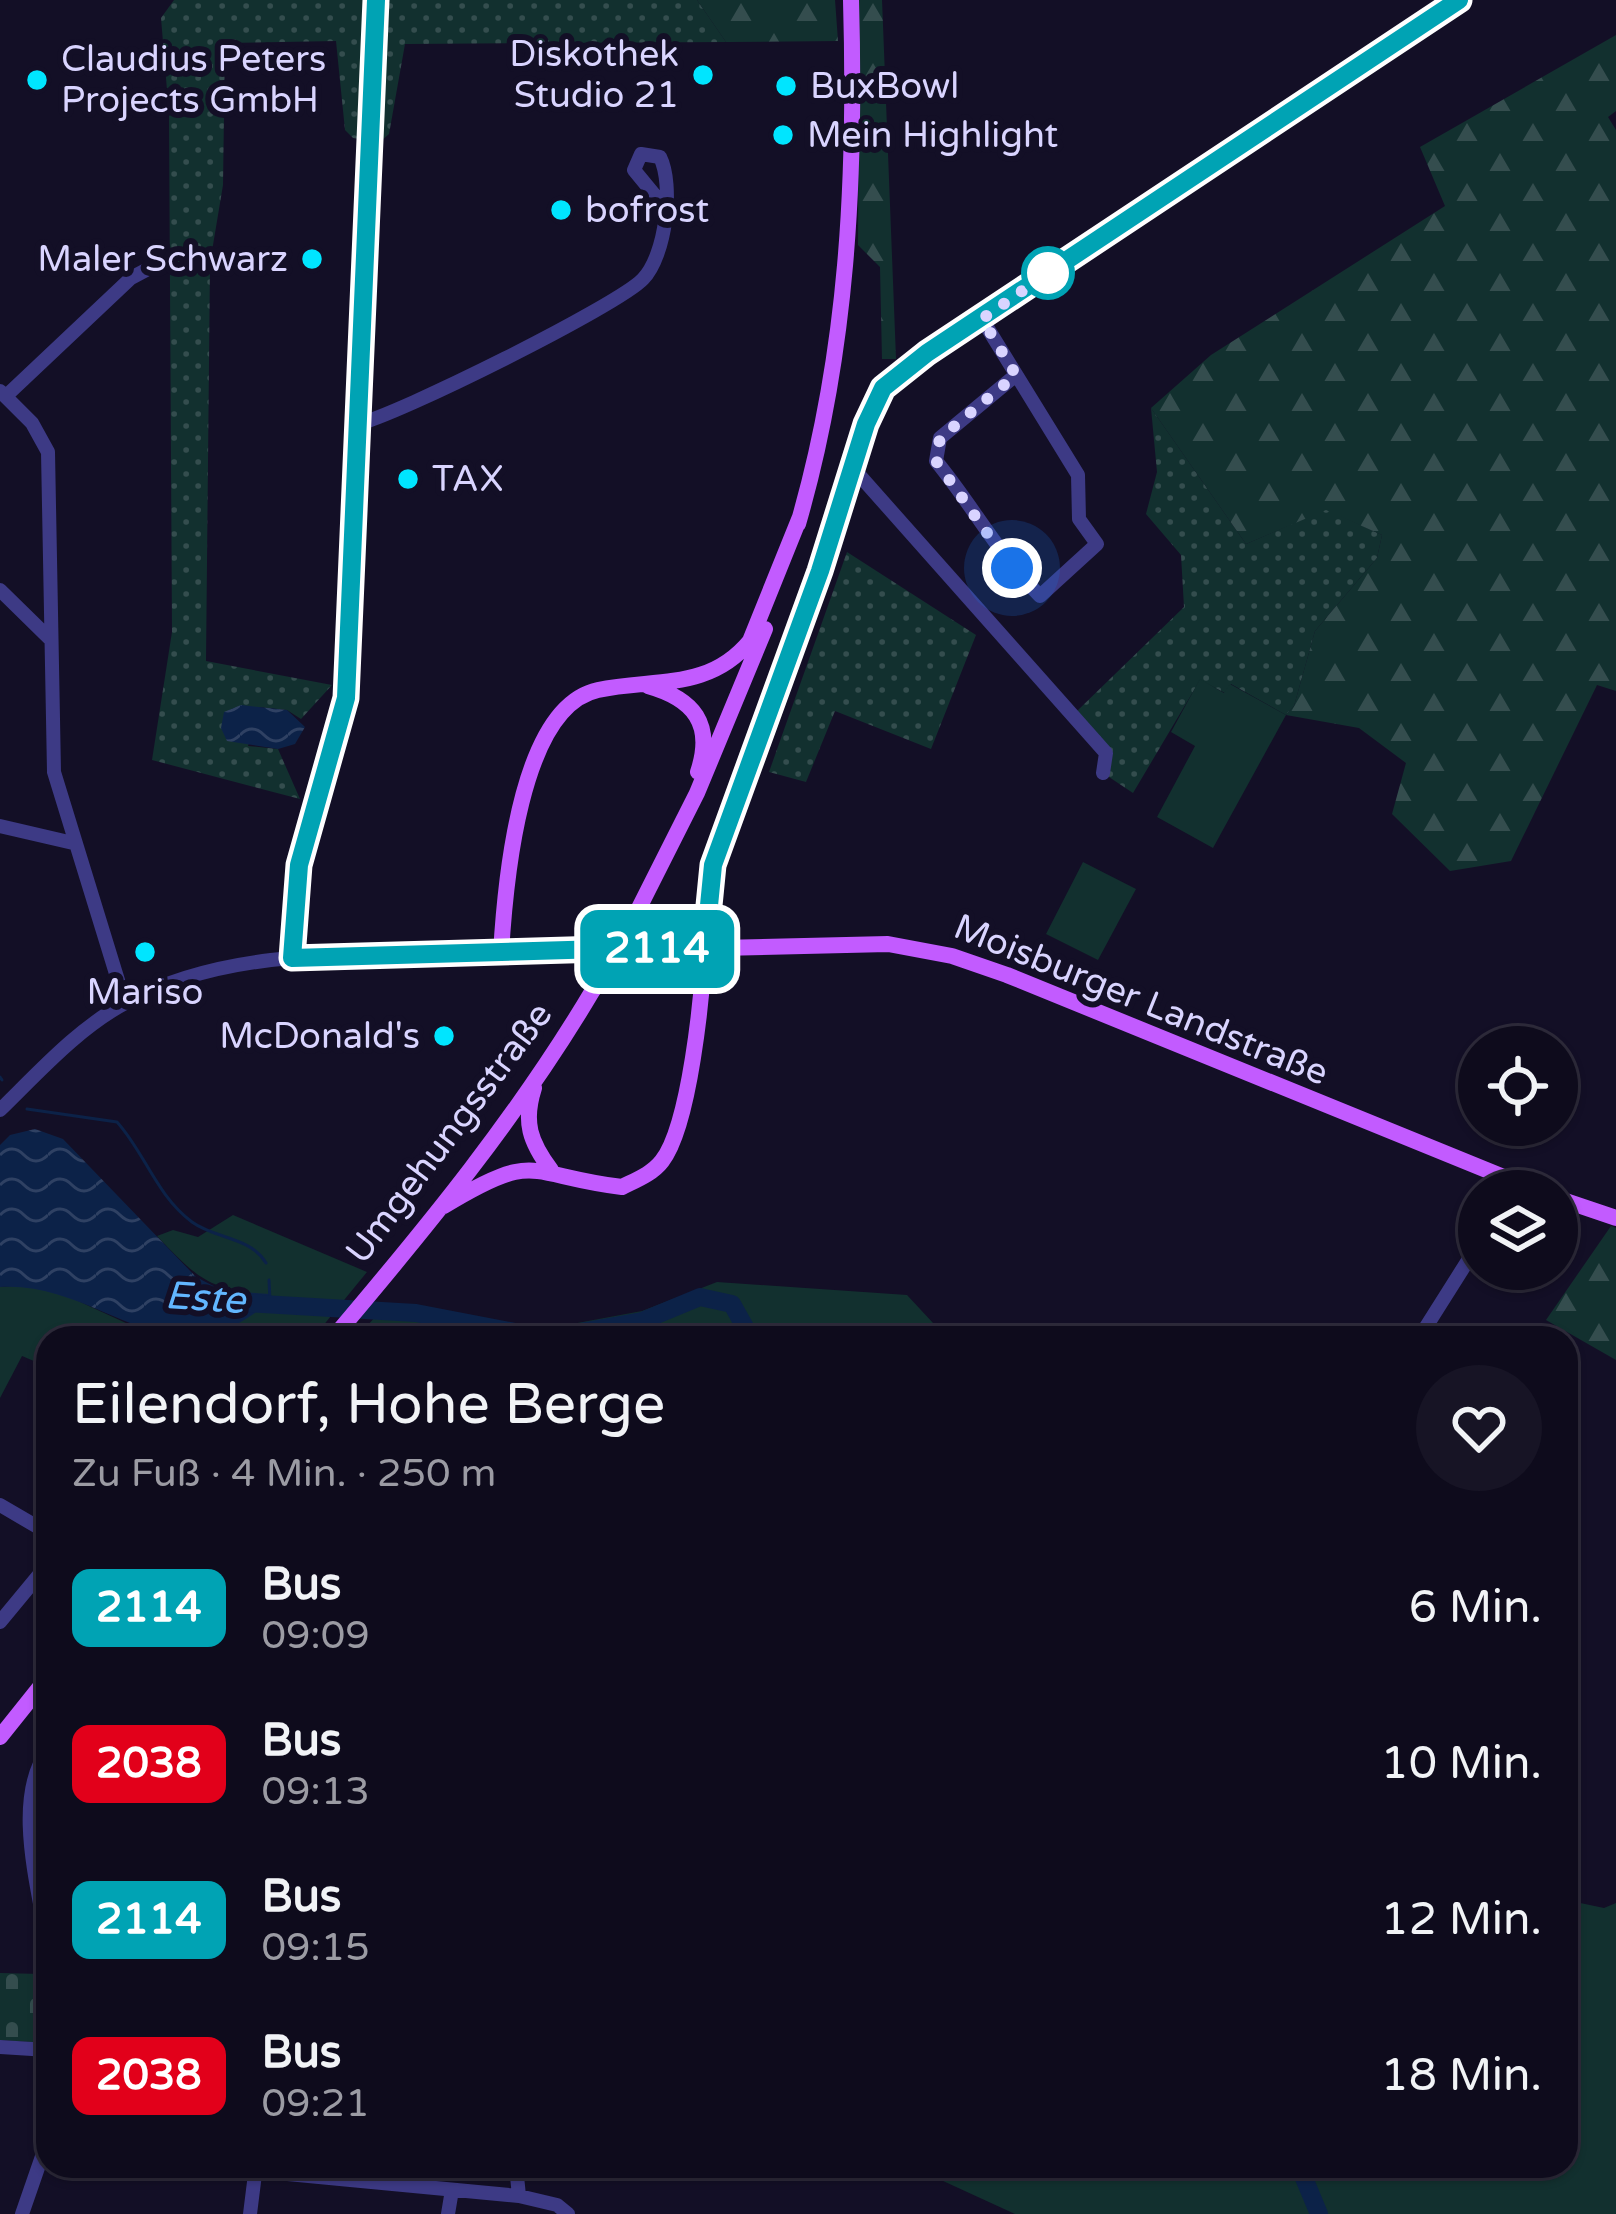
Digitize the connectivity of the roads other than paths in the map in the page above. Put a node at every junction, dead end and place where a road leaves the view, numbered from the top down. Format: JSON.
{"nodes":[{"id":1,"x":376,"y":0,"type":"edge"},
{"id":2,"x":851,"y":0,"type":"edge"},
{"id":3,"x":1459,"y":0,"type":"edge"},
{"id":4,"x":662,"y":205,"type":"dead end"},
{"id":5,"x":163,"y":261,"type":"dead end"},
{"id":6,"x":982,"y":319,"type":"junction"},
{"id":7,"x":1016,"y":375,"type":"junction"},
{"id":8,"x":3,"y":394,"type":"edge"},
{"id":9,"x":357,"y":424,"type":"junction"},
{"id":10,"x":853,"y":468,"type":"junction"},
{"id":11,"x":800,"y":517,"type":"junction"},
{"id":12,"x":0,"y":590,"type":"edge"},
{"id":13,"x":50,"y":638,"type":"junction"},
{"id":14,"x":647,"y":686,"type":"junction"},
{"id":15,"x":1103,"y":773,"type":"dead end"},
{"id":16,"x":0,"y":826,"type":"edge"},
{"id":17,"x":73,"y":843,"type":"junction"},
{"id":18,"x":665,"y":857,"type":"junction"},
{"id":19,"x":705,"y":946,"type":"junction"},
{"id":20,"x":501,"y":953,"type":"junction"},
{"id":21,"x":292,"y":958,"type":"junction"},
{"id":22,"x":125,"y":1003,"type":"junction"},
{"id":23,"x":538,"y":1077,"type":"junction"},
{"id":24,"x":0,"y":1110,"type":"edge"},
{"id":25,"x":551,"y":1170,"type":"junction"},
{"id":26,"x":1473,"y":1170,"type":"edge"},
{"id":27,"x":1578,"y":1205,"type":"edge"},
{"id":28,"x":444,"y":1206,"type":"junction"},
{"id":29,"x":1616,"y":1218,"type":"edge"},
{"id":30,"x":1458,"y":1276,"type":"edge"},
{"id":31,"x":343,"y":1326,"type":"edge"},
{"id":32,"x":1426,"y":1326,"type":"edge"},
{"id":33,"x":0,"y":1505,"type":"edge"},
{"id":34,"x":36,"y":1526,"type":"edge"},
{"id":35,"x":36,"y":1578,"type":"edge"},
{"id":36,"x":0,"y":1622,"type":"edge"},
{"id":37,"x":36,"y":1692,"type":"edge"},
{"id":38,"x":0,"y":1737,"type":"edge"},
{"id":39,"x":36,"y":1778,"type":"edge"},
{"id":40,"x":36,"y":1865,"type":"edge"},
{"id":41,"x":0,"y":2047,"type":"edge"},
{"id":42,"x":36,"y":2049,"type":"edge"},
{"id":43,"x":36,"y":2174,"type":"edge"},
{"id":44,"x":255,"y":2178,"type":"edge"},
{"id":45,"x":345,"y":2178,"type":"edge"},
{"id":46,"x":517,"y":2178,"type":"edge"},
{"id":47,"x":452,"y":2190,"type":"junction"},
{"id":48,"x":519,"y":2196,"type":"junction"},
{"id":49,"x":22,"y":2214,"type":"edge"},
{"id":50,"x":250,"y":2214,"type":"edge"},
{"id":51,"x":448,"y":2214,"type":"edge"},
{"id":52,"x":568,"y":2214,"type":"edge"}],
"edges":[{"from":1,"to":9,"type":"street"},
{"from":2,"to":11,"type":"main road","name":"Umgehungsstraße"},
{"from":3,"to":6,"type":"street"},
{"from":4,"to":9,"type":"street"},
{"from":5,"to":8,"type":"street"},
{"from":6,"to":7,"type":"street"},
{"from":6,"to":10,"type":"street"},
{"from":7,"to":7,"type":"street"},
{"from":8,"to":13,"type":"street"},
{"from":9,"to":21,"type":"street"},
{"from":10,"to":15,"type":"street"},
{"from":10,"to":19,"type":"street"},
{"from":11,"to":14,"type":"main road"},
{"from":11,"to":18,"type":"main road","name":"Umgehungsstraße"},
{"from":12,"to":13,"type":"street"},
{"from":13,"to":17,"type":"street"},
{"from":14,"to":18,"type":"main road"},
{"from":14,"to":20,"type":"main road"},
{"from":16,"to":17,"type":"street"},
{"from":17,"to":22,"type":"street"},
{"from":18,"to":23,"type":"main road","name":"Umgehungsstraße","bridge":true},
{"from":19,"to":20,"type":"main road","name":"Moisburger Landstraße"},
{"from":19,"to":25,"type":"main road"},
{"from":19,"to":26,"type":"main road","name":"Moisburger Landstraße"},
{"from":20,"to":21,"type":"street"},
{"from":21,"to":22,"type":"street"},
{"from":22,"to":24,"type":"street"},
{"from":23,"to":25,"type":"main road"},
{"from":23,"to":28,"type":"main road","name":"Umgehungsstraße"},
{"from":25,"to":28,"type":"main road"},
{"from":27,"to":29,"type":"main road"},
{"from":28,"to":31,"type":"main road","name":"Umgehungsstraße"},
{"from":30,"to":32,"type":"street"},
{"from":33,"to":34,"type":"street"},
{"from":35,"to":36,"type":"street"},
{"from":37,"to":38,"type":"main road"},
{"from":39,"to":40,"type":"street"},
{"from":41,"to":42,"type":"street"},
{"from":43,"to":49,"type":"street"},
{"from":44,"to":50,"type":"street"},
{"from":45,"to":47,"type":"street"},
{"from":46,"to":48,"type":"street"},
{"from":47,"to":48,"type":"street"},
{"from":47,"to":51,"type":"street"},
{"from":48,"to":52,"type":"street"}]}
